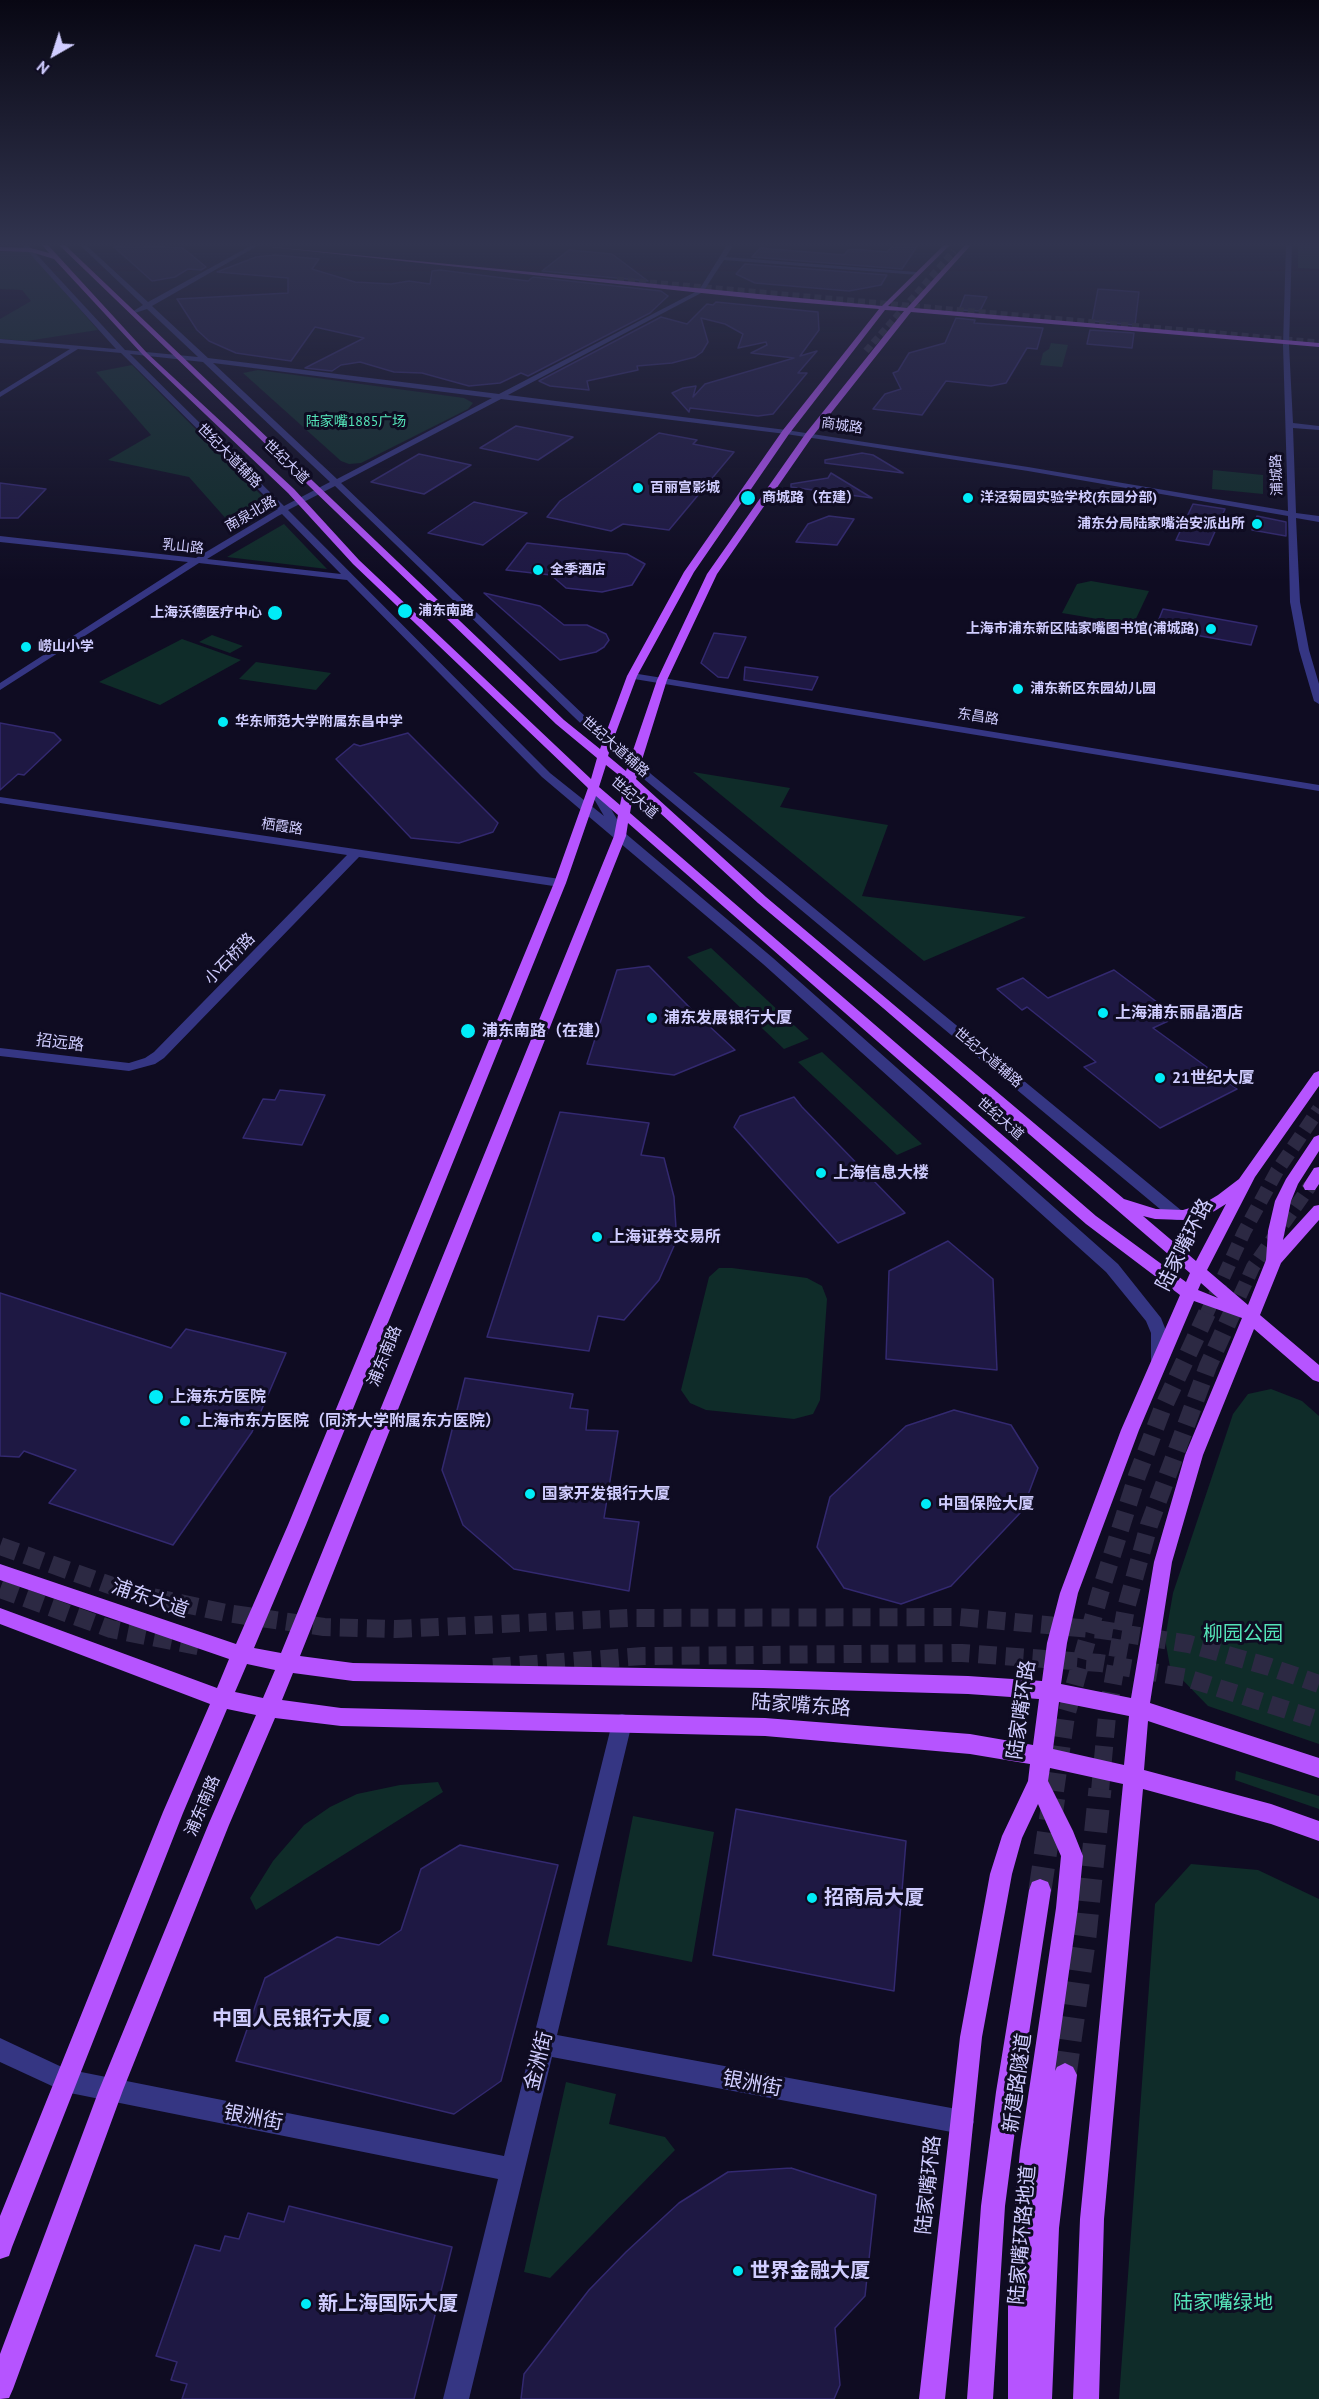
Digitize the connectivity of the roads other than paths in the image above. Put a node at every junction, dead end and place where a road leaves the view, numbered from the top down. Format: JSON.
{"nodes":[{"id":1,"x":60,"y":357,"type":"edge"},
{"id":2,"x":128,"y":357,"type":"edge"},
{"id":3,"x":148,"y":357,"type":"edge"},
{"id":4,"x":179,"y":357,"type":"joint"},
{"id":5,"x":204,"y":357,"type":"edge"},
{"id":6,"x":577,"y":357,"type":"edge"},
{"id":7,"x":845,"y":357,"type":"edge"},
{"id":8,"x":850,"y":357,"type":"tunnel mouth"},
{"id":9,"x":863,"y":357,"type":"tunnel mouth"},
{"id":10,"x":871,"y":357,"type":"tunnel mouth"},
{"id":11,"x":1288,"y":357,"type":"edge"},
{"id":12,"x":207,"y":360,"type":"junction"},
{"id":13,"x":816,"y":394,"type":"junction"},
{"id":14,"x":0,"y":395,"type":"edge"},
{"id":15,"x":501,"y":397,"type":"junction"},
{"id":16,"x":839,"y":397,"type":"junction"},
{"id":17,"x":1290,"y":425,"type":"junction"},
{"id":18,"x":1319,"y":428,"type":"edge"},
{"id":19,"x":786,"y":432,"type":"junction"},
{"id":20,"x":809,"y":435,"type":"junction"},
{"id":21,"x":335,"y":482,"type":"junction"},
{"id":22,"x":319,"y":491,"type":"junction"},
{"id":23,"x":300,"y":501,"type":"junction"},
{"id":24,"x":283,"y":510,"type":"junction"},
{"id":25,"x":1292,"y":512,"type":"junction"},
{"id":26,"x":1319,"y":519,"type":"edge"},
{"id":27,"x":0,"y":539,"type":"edge"},
{"id":28,"x":195,"y":562,"type":"junction"},
{"id":29,"x":356,"y":562,"type":"junction"},
{"id":30,"x":348,"y":577,"type":"junction"},
{"id":31,"x":632,"y":676,"type":"junction"},
{"id":32,"x":662,"y":680,"type":"junction"},
{"id":33,"x":0,"y":687,"type":"edge"},
{"id":34,"x":1319,"y":701,"type":"edge"},
{"id":35,"x":606,"y":743,"type":"junction"},
{"id":36,"x":602,"y":758,"type":"junction"},
{"id":37,"x":633,"y":765,"type":"junction"},
{"id":38,"x":631,"y":780,"type":"junction"},
{"id":39,"x":593,"y":787,"type":"junction"},
{"id":40,"x":1319,"y":788,"type":"edge"},
{"id":41,"x":0,"y":800,"type":"edge"},
{"id":42,"x":587,"y":808,"type":"junction"},
{"id":43,"x":625,"y":813,"type":"junction"},
{"id":44,"x":620,"y":836,"type":"junction"},
{"id":45,"x":356,"y":853,"type":"junction"},
{"id":46,"x":560,"y":883,"type":"junction"},
{"id":47,"x":0,"y":1052,"type":"edge"},
{"id":48,"x":116,"y":1066,"type":"joint"},
{"id":49,"x":1319,"y":1076,"type":"edge"},
{"id":50,"x":1319,"y":1140,"type":"edge"},
{"id":51,"x":1319,"y":1172,"type":"edge"},
{"id":52,"x":1250,"y":1175,"type":"junction"},
{"id":53,"x":1310,"y":1186,"type":"tunnel mouth"},
{"id":54,"x":1113,"y":1197,"type":"junction"},
{"id":55,"x":1319,"y":1210,"type":"edge"},
{"id":56,"x":1177,"y":1215,"type":"junction"},
{"id":57,"x":1274,"y":1260,"type":"junction"},
{"id":58,"x":1199,"y":1271,"type":"junction"},
{"id":59,"x":1189,"y":1293,"type":"junction"},
{"id":60,"x":1252,"y":1316,"type":"junction"},
{"id":61,"x":1158,"y":1366,"type":"junction"},
{"id":62,"x":1319,"y":1375,"type":"edge"},
{"id":63,"x":0,"y":1572,"type":"edge"},
{"id":64,"x":0,"y":1616,"type":"edge"},
{"id":65,"x":241,"y":1654,"type":"junction"},
{"id":66,"x":286,"y":1663,"type":"junction"},
{"id":67,"x":1050,"y":1691,"type":"junction"},
{"id":68,"x":222,"y":1699,"type":"junction"},
{"id":69,"x":269,"y":1708,"type":"junction"},
{"id":70,"x":1139,"y":1709,"type":"junction"},
{"id":71,"x":622,"y":1723,"type":"junction"},
{"id":72,"x":1042,"y":1756,"type":"junction"},
{"id":73,"x":1319,"y":1768,"type":"edge"},
{"id":74,"x":1134,"y":1777,"type":"junction"},
{"id":75,"x":1038,"y":1782,"type":"junction"},
{"id":76,"x":1319,"y":1831,"type":"edge"},
{"id":77,"x":1040,"y":1890,"type":"tunnel mouth"},
{"id":78,"x":543,"y":2044,"type":"junction"},
{"id":79,"x":0,"y":2050,"type":"edge"},
{"id":80,"x":1065,"y":2075,"type":"tunnel mouth"},
{"id":81,"x":65,"y":2080,"type":"junction"},
{"id":82,"x":111,"y":2090,"type":"junction"},
{"id":83,"x":962,"y":2122,"type":"junction"},
{"id":84,"x":512,"y":2170,"type":"junction"},
{"id":85,"x":0,"y":2247,"type":"edge"},
{"id":86,"x":0,"y":2389,"type":"edge"},
{"id":87,"x":456,"y":2399,"type":"edge"},
{"id":88,"x":932,"y":2399,"type":"edge"},
{"id":89,"x":980,"y":2399,"type":"edge"},
{"id":90,"x":1021,"y":2399,"type":"edge"},
{"id":91,"x":1039,"y":2399,"type":"edge"},
{"id":92,"x":1086,"y":2399,"type":"edge"}],
"edges":[{"from":1,"to":14,"type":"street"},
{"from":2,"to":24,"type":"street","name":"世纪大道辅路"},
{"from":3,"to":23,"type":"main road","name":"世纪大道"},
{"from":4,"to":12,"type":"street","name":"商城路"},
{"from":4,"to":22,"type":"main road","name":"世纪大道"},
{"from":5,"to":12,"type":"street","name":"世纪大道辅路"},
{"from":6,"to":15,"type":"street","name":"南泉北路"},
{"from":7,"to":13,"type":"main road","name":"浦东南路"},
{"from":8,"to":13,"type":"main road","name":"浦东南路"},
{"from":9,"to":16,"type":"main road","name":"浦东南路"},
{"from":10,"to":16,"type":"main road","name":"浦东南路"},
{"from":11,"to":17,"type":"street","name":"浦城路"},
{"from":12,"to":15,"type":"street","name":"商城路"},
{"from":12,"to":21,"type":"street","name":"世纪大道辅路"},
{"from":13,"to":19,"type":"main road","name":"浦东南路"},
{"from":15,"to":19,"type":"street","name":"商城路"},
{"from":15,"to":21,"type":"street","name":"南泉北路"},
{"from":16,"to":20,"type":"main road","name":"浦东南路"},
{"from":17,"to":18,"type":"street"},
{"from":17,"to":25,"type":"street","name":"浦城路"},
{"from":19,"to":20,"type":"street","name":"商城路"},
{"from":19,"to":31,"type":"main road","name":"浦东南路"},
{"from":20,"to":25,"type":"street","name":"商城路"},
{"from":20,"to":32,"type":"main road","name":"浦东南路"},
{"from":21,"to":22,"type":"street","name":"南泉北路"},
{"from":21,"to":35,"type":"street","name":"世纪大道辅路"},
{"from":22,"to":23,"type":"street","name":"南泉北路"},
{"from":22,"to":36,"type":"main road","name":"世纪大道"},
{"from":23,"to":24,"type":"street","name":"南泉北路"},
{"from":23,"to":29,"type":"main road","name":"世纪大道"},
{"from":24,"to":28,"type":"street","name":"南泉北路"},
{"from":24,"to":30,"type":"street","name":"世纪大道辅路"},
{"from":25,"to":26,"type":"street","name":"商城路"},
{"from":25,"to":34,"type":"street","name":"浦城路"},
{"from":27,"to":28,"type":"street","name":"乳山路"},
{"from":28,"to":30,"type":"street","name":"乳山路"},
{"from":28,"to":33,"type":"street","name":"南泉北路"},
{"from":29,"to":30,"type":"street"},
{"from":29,"to":39,"type":"main road","name":"世纪大道"},
{"from":30,"to":42,"type":"street","name":"世纪大道辅路"},
{"from":31,"to":32,"type":"street","name":"东昌路"},
{"from":31,"to":35,"type":"main road","name":"浦东南路"},
{"from":32,"to":37,"type":"main road","name":"浦东南路"},
{"from":32,"to":40,"type":"street","name":"东昌路"},
{"from":35,"to":36,"type":"main road","name":"浦东南路"},
{"from":35,"to":37,"type":"street","name":"世纪大道辅路"},
{"from":36,"to":38,"type":"main road","name":"世纪大道"},
{"from":36,"to":39,"type":"main road","name":"浦东南路"},
{"from":37,"to":38,"type":"main road","name":"浦东南路"},
{"from":37,"to":56,"type":"street","name":"世纪大道辅路"},
{"from":38,"to":43,"type":"main road","name":"浦东南路"},
{"from":38,"to":54,"type":"main road","name":"世纪大道"},
{"from":39,"to":42,"type":"main road","name":"浦东南路"},
{"from":39,"to":43,"type":"main road","name":"世纪大道"},
{"from":39,"to":44,"type":"street","name":"世纪大道辅路"},
{"from":41,"to":45,"type":"street","name":"栖霞路"},
{"from":42,"to":44,"type":"street","name":"世纪大道辅路"},
{"from":42,"to":46,"type":"main road","name":"浦东南路"},
{"from":43,"to":44,"type":"main road","name":"浦东南路"},
{"from":43,"to":59,"type":"main road","name":"世纪大道"},
{"from":44,"to":61,"type":"street","name":"世纪大道辅路"},
{"from":44,"to":66,"type":"main road","name":"浦东南路"},
{"from":45,"to":46,"type":"street","name":"栖霞路"},
{"from":45,"to":48,"type":"street","name":"小石桥路"},
{"from":46,"to":65,"type":"main road","name":"浦东南路"},
{"from":47,"to":48,"type":"street","name":"招远路"},
{"from":49,"to":52,"type":"main road","name":"陆家嘴环路"},
{"from":50,"to":57,"type":"main road"},
{"from":51,"to":53,"type":"main road"},
{"from":52,"to":56,"type":"main road"},
{"from":52,"to":58,"type":"main road","name":"陆家嘴环路"},
{"from":54,"to":56,"type":"main road"},
{"from":54,"to":58,"type":"main road","name":"世纪大道"},
{"from":55,"to":57,"type":"main road"},
{"from":57,"to":60,"type":"main road"},
{"from":58,"to":59,"type":"main road","name":"陆家嘴环路"},
{"from":58,"to":60,"type":"main road","name":"世纪大道"},
{"from":59,"to":60,"type":"main road","name":"世纪大道"},
{"from":59,"to":61,"type":"main road","name":"陆家嘴环路"},
{"from":60,"to":62,"type":"main road","name":"世纪大道"},
{"from":60,"to":70,"type":"main road"},
{"from":61,"to":67,"type":"main road","name":"陆家嘴环路"},
{"from":63,"to":65,"type":"main road","name":"浦东大道"},
{"from":64,"to":68,"type":"main road"},
{"from":65,"to":66,"type":"main road","name":"浦东大道"},
{"from":65,"to":68,"type":"main road","name":"浦东南路"},
{"from":66,"to":67,"type":"main road","name":"陆家嘴东路"},
{"from":66,"to":69,"type":"main road","name":"浦东南路"},
{"from":67,"to":70,"type":"main road","name":"陆家嘴东路"},
{"from":67,"to":72,"type":"main road","name":"陆家嘴环路"},
{"from":68,"to":69,"type":"main road"},
{"from":68,"to":81,"type":"main road","name":"浦东南路"},
{"from":69,"to":71,"type":"main road","name":"陆家嘴东路"},
{"from":69,"to":82,"type":"main road","name":"浦东南路"},
{"from":70,"to":73,"type":"main road","name":"陆家嘴东路"},
{"from":70,"to":74,"type":"main road"},
{"from":71,"to":72,"type":"main road","name":"陆家嘴东路"},
{"from":71,"to":78,"type":"street","name":"金洲街"},
{"from":72,"to":74,"type":"main road","name":"陆家嘴东路"},
{"from":72,"to":75,"type":"main road","name":"陆家嘴环路"},
{"from":74,"to":76,"type":"main road","name":"陆家嘴东路"},
{"from":74,"to":92,"type":"main road"},
{"from":75,"to":83,"type":"main road","name":"陆家嘴环路"},
{"from":75,"to":90,"type":"main road","name":"新建路隧道"},
{"from":77,"to":89,"type":"main road"},
{"from":78,"to":83,"type":"street","name":"银洲街"},
{"from":78,"to":84,"type":"street","name":"金洲街"},
{"from":79,"to":81,"type":"street","name":"银洲街"},
{"from":80,"to":91,"type":"main road","name":"陆家嘴环路地道"},
{"from":81,"to":82,"type":"street","name":"银洲街"},
{"from":81,"to":85,"type":"main road","name":"浦东南路"},
{"from":82,"to":84,"type":"street","name":"银洲街"},
{"from":82,"to":86,"type":"main road","name":"浦东南路"},
{"from":83,"to":88,"type":"main road","name":"陆家嘴环路"},
{"from":84,"to":87,"type":"street","name":"金洲街"}]}
